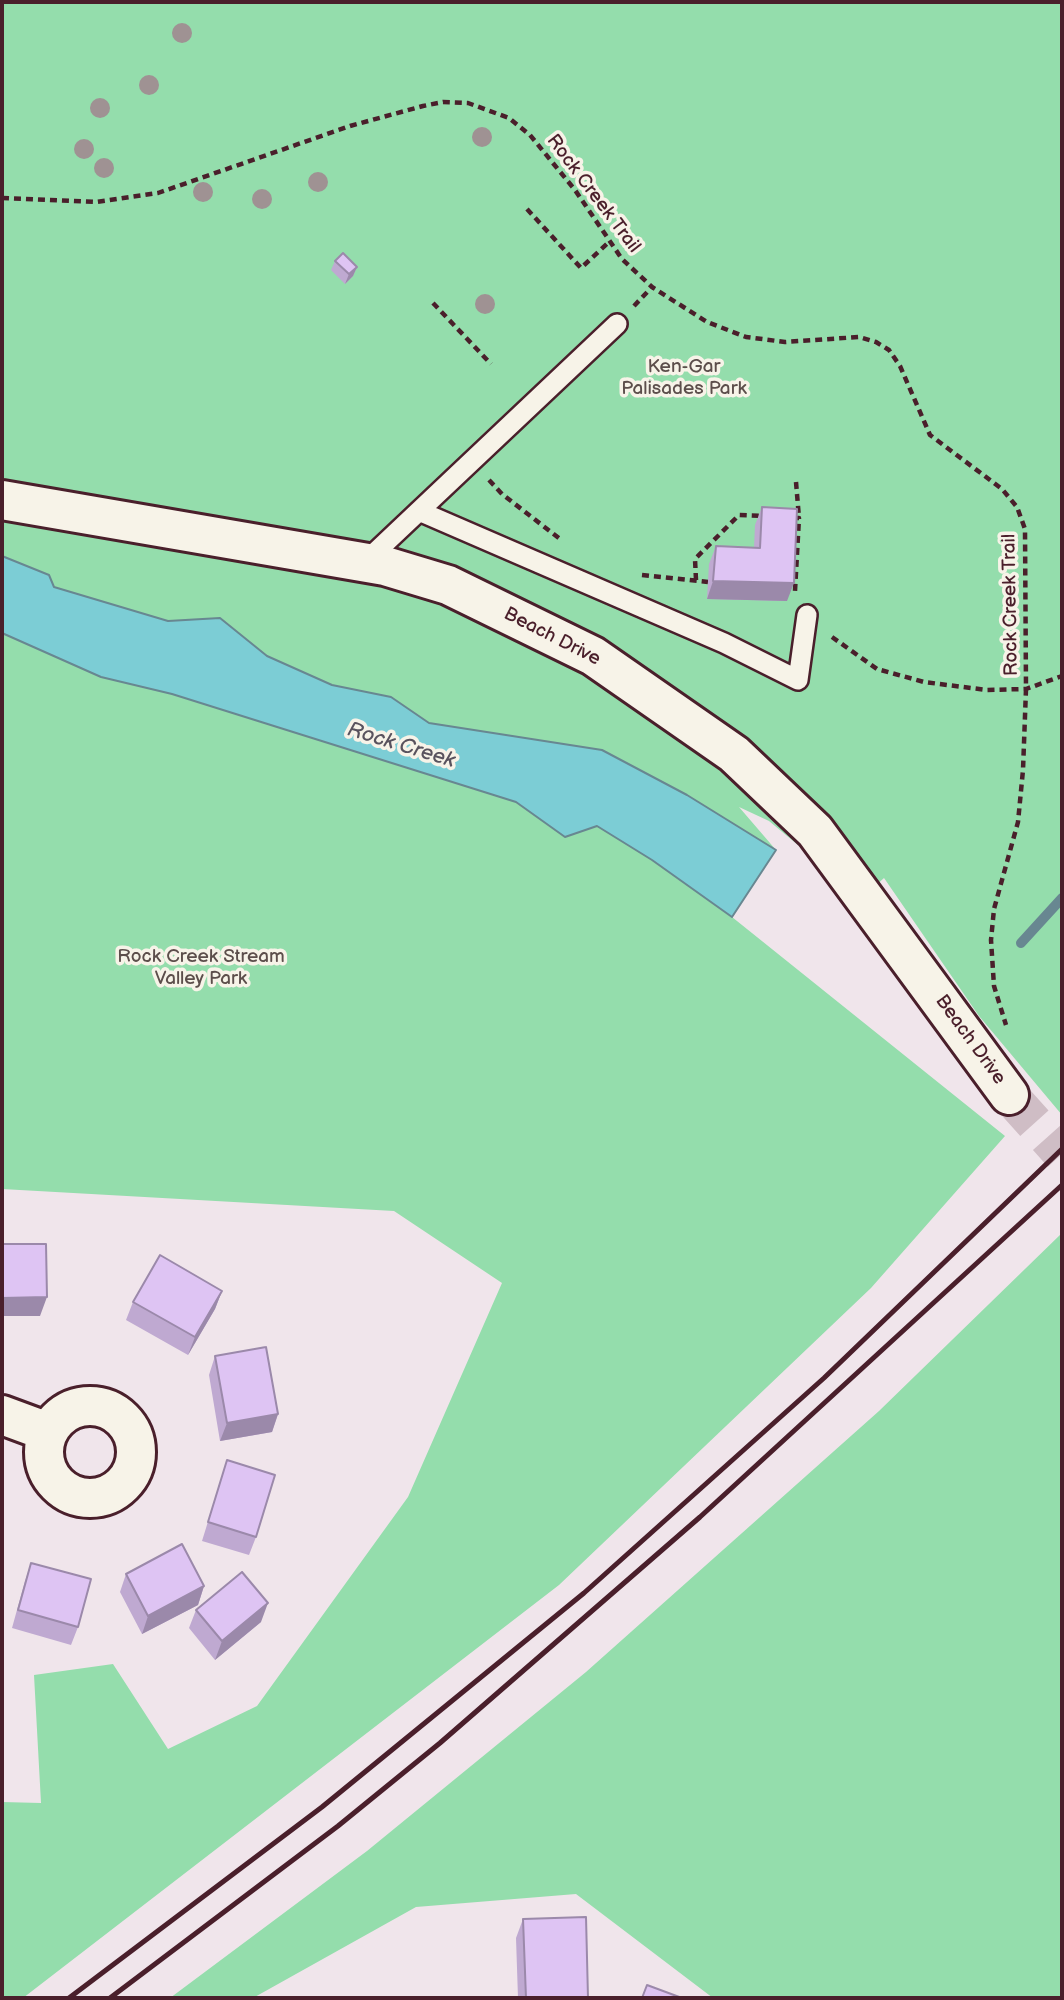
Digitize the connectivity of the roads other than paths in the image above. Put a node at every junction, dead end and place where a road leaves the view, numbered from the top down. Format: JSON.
{"nodes":[{"id":1,"x":617,"y":324,"type":"dead end"},
{"id":2,"x":2,"y":500,"type":"edge"},
{"id":3,"x":419,"y":511,"type":"junction"},
{"id":4,"x":365,"y":562,"type":"junction"},
{"id":5,"x":801,"y":609,"type":"road end"},
{"id":6,"x":1009,"y":1095,"type":"tunnel mouth"},
{"id":7,"x":2,"y":1415,"type":"edge"},
{"id":8,"x":48,"y":1432,"type":"dead end"}],
"edges":[{"from":1,"to":3,"type":"lane"},
{"from":2,"to":4,"type":"street","name":"Beach Drive"},
{"from":3,"to":4,"type":"lane"},
{"from":3,"to":5,"type":"lane"},
{"from":4,"to":6,"type":"street","name":"Beach Drive"},
{"from":7,"to":8,"type":"street"}]}
